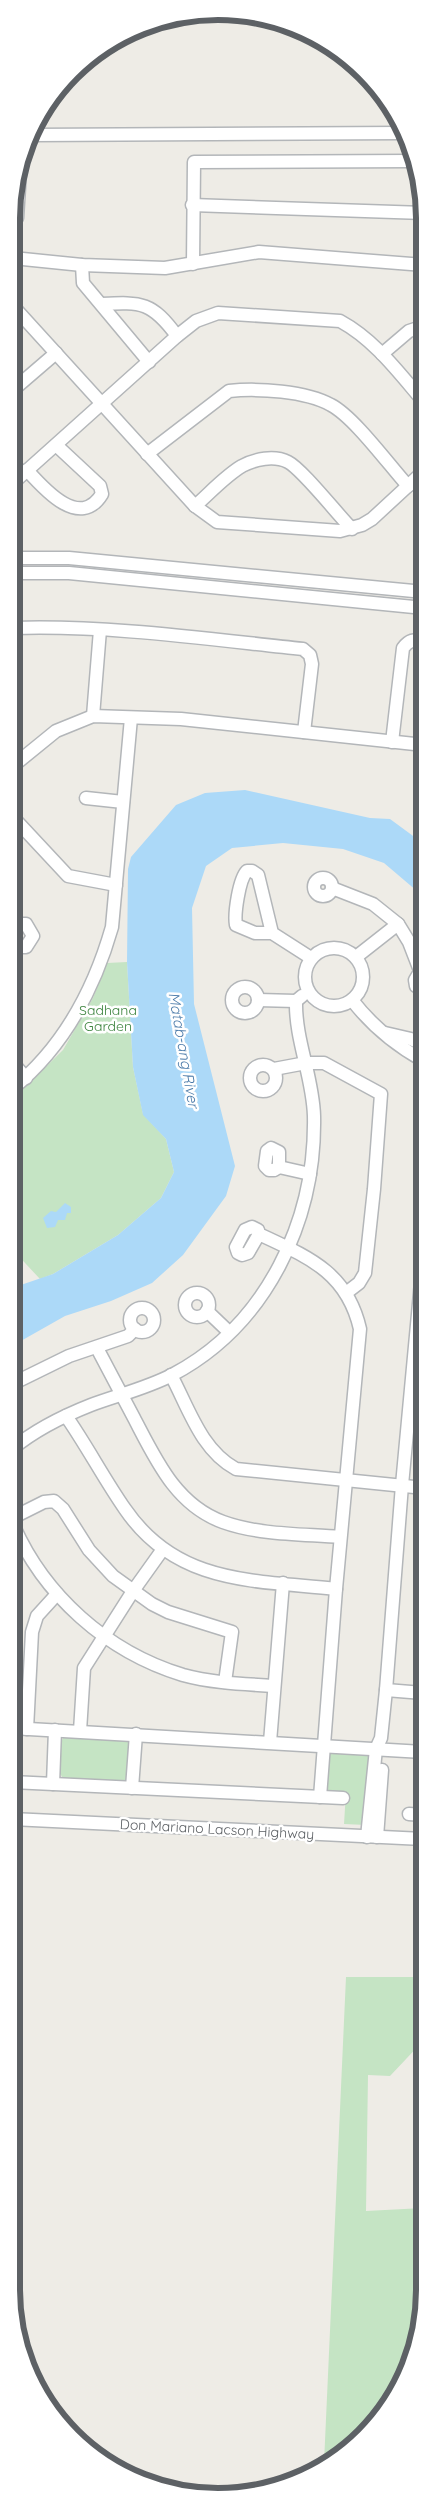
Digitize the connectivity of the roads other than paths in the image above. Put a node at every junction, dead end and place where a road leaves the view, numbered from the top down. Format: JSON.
{"nodes":[{"id":1,"x":397,"y":133,"type":"edge"},
{"id":2,"x":38,"y":135,"type":"edge"},
{"id":3,"x":407,"y":162,"type":"edge"},
{"id":4,"x":192,"y":205,"type":"junction"},
{"id":5,"x":416,"y":214,"type":"edge"},
{"id":6,"x":20,"y":259,"type":"edge"},
{"id":7,"x":193,"y":264,"type":"junction"},
{"id":8,"x":416,"y":264,"type":"edge"},
{"id":9,"x":82,"y":265,"type":"junction"},
{"id":10,"x":102,"y":304,"type":"junction"},
{"id":11,"x":20,"y":314,"type":"edge"},
{"id":12,"x":416,"y":328,"type":"edge"},
{"id":13,"x":177,"y":336,"type":"junction"},
{"id":14,"x":56,"y":353,"type":"junction"},
{"id":15,"x":382,"y":354,"type":"junction"},
{"id":16,"x":149,"y":362,"type":"junction"},
{"id":17,"x":20,"y":384,"type":"edge"},
{"id":18,"x":416,"y":393,"type":"edge"},
{"id":19,"x":102,"y":402,"type":"junction"},
{"id":20,"x":56,"y":445,"type":"junction"},
{"id":21,"x":148,"y":454,"type":"junction"},
{"id":22,"x":27,"y":470,"type":"junction"},
{"id":23,"x":20,"y":476,"type":"edge"},
{"id":24,"x":416,"y":478,"type":"edge"},
{"id":25,"x":408,"y":486,"type":"junction"},
{"id":26,"x":195,"y":506,"type":"junction"},
{"id":27,"x":352,"y":529,"type":"junction"},
{"id":28,"x":20,"y":558,"type":"edge"},
{"id":29,"x":20,"y":573,"type":"edge"},
{"id":30,"x":416,"y":591,"type":"edge"},
{"id":31,"x":416,"y":607,"type":"edge"},
{"id":32,"x":20,"y":628,"type":"edge"},
{"id":33,"x":100,"y":630,"type":"junction"},
{"id":34,"x":416,"y":640,"type":"edge"},
{"id":35,"x":93,"y":716,"type":"junction"},
{"id":36,"x":131,"y":718,"type":"junction"},
{"id":37,"x":304,"y":732,"type":"junction"},
{"id":38,"x":392,"y":742,"type":"junction"},
{"id":39,"x":416,"y":744,"type":"edge"},
{"id":40,"x":20,"y":760,"type":"edge"},
{"id":41,"x":86,"y":798,"type":"dead end"},
{"id":42,"x":123,"y":802,"type":"junction"},
{"id":43,"x":20,"y":825,"type":"edge"},
{"id":44,"x":116,"y":884,"type":"junction"},
{"id":45,"x":332,"y":888,"type":"dead end"},
{"id":46,"x":20,"y":924,"type":"edge"},
{"id":47,"x":398,"y":924,"type":"junction"},
{"id":48,"x":272,"y":933,"type":"junction"},
{"id":49,"x":20,"y":949,"type":"edge"},
{"id":50,"x":356,"y":957,"type":"junction"},
{"id":51,"x":311,"y":958,"type":"junction"},
{"id":52,"x":416,"y":959,"type":"edge"},
{"id":53,"x":308,"y":991,"type":"junction"},
{"id":54,"x":258,"y":1000,"type":"dead end"},
{"id":55,"x":352,"y":1000,"type":"junction"},
{"id":56,"x":296,"y":1001,"type":"junction"},
{"id":57,"x":385,"y":1033,"type":"junction"},
{"id":58,"x":416,"y":1041,"type":"edge"},
{"id":59,"x":416,"y":1056,"type":"edge"},
{"id":60,"x":306,"y":1063,"type":"junction"},
{"id":61,"x":274,"y":1070,"type":"dead end"},
{"id":62,"x":20,"y":1071,"type":"edge"},
{"id":63,"x":26,"y":1078,"type":"junction"},
{"id":64,"x":20,"y":1083,"type":"edge"},
{"id":65,"x":279,"y":1166,"type":"dead end"},
{"id":66,"x":310,"y":1174,"type":"junction"},
{"id":67,"x":259,"y":1234,"type":"dead end"},
{"id":68,"x":288,"y":1248,"type":"junction"},
{"id":69,"x":346,"y":1293,"type":"junction"},
{"id":70,"x":207,"y":1311,"type":"dead end"},
{"id":71,"x":135,"y":1329,"type":"dead end"},
{"id":72,"x":230,"y":1332,"type":"junction"},
{"id":73,"x":97,"y":1348,"type":"junction"},
{"id":74,"x":171,"y":1375,"type":"junction"},
{"id":75,"x":20,"y":1380,"type":"edge"},
{"id":76,"x":416,"y":1383,"type":"edge"},
{"id":77,"x":122,"y":1395,"type":"junction"},
{"id":78,"x":66,"y":1416,"type":"junction"},
{"id":79,"x":20,"y":1444,"type":"edge"},
{"id":80,"x":346,"y":1481,"type":"junction"},
{"id":81,"x":402,"y":1485,"type":"junction"},
{"id":82,"x":416,"y":1487,"type":"edge"},
{"id":83,"x":20,"y":1514,"type":"edge"},
{"id":84,"x":340,"y":1537,"type":"junction"},
{"id":85,"x":163,"y":1549,"type":"junction"},
{"id":86,"x":20,"y":1551,"type":"edge"},
{"id":87,"x":283,"y":1583,"type":"junction"},
{"id":88,"x":336,"y":1589,"type":"junction"},
{"id":89,"x":133,"y":1590,"type":"junction"},
{"id":90,"x":57,"y":1594,"type":"junction"},
{"id":91,"x":104,"y":1635,"type":"junction"},
{"id":92,"x":225,"y":1682,"type":"junction"},
{"id":93,"x":274,"y":1686,"type":"junction"},
{"id":94,"x":386,"y":1690,"type":"junction"},
{"id":95,"x":416,"y":1692,"type":"edge"},
{"id":96,"x":20,"y":1729,"type":"edge"},
{"id":97,"x":27,"y":1729,"type":"junction"},
{"id":98,"x":56,"y":1730,"type":"junction"},
{"id":99,"x":80,"y":1731,"type":"junction"},
{"id":100,"x":136,"y":1734,"type":"junction"},
{"id":101,"x":270,"y":1742,"type":"junction"},
{"id":102,"x":323,"y":1745,"type":"junction"},
{"id":103,"x":380,"y":1745,"type":"junction"},
{"id":104,"x":416,"y":1751,"type":"edge"},
{"id":105,"x":20,"y":1782,"type":"edge"},
{"id":106,"x":53,"y":1784,"type":"junction"},
{"id":107,"x":132,"y":1788,"type":"junction"},
{"id":108,"x":320,"y":1797,"type":"junction"},
{"id":109,"x":343,"y":1798,"type":"dead end"},
{"id":110,"x":409,"y":1814,"type":"dead end"},
{"id":111,"x":416,"y":1814,"type":"edge"},
{"id":112,"x":20,"y":1819,"type":"edge"},
{"id":113,"x":373,"y":1831,"type":"junction"},
{"id":114,"x":416,"y":1838,"type":"edge"}],
"edges":[{"from":1,"to":2,"type":"street"},
{"from":3,"to":4,"type":"street"},
{"from":4,"to":5,"type":"street"},
{"from":4,"to":7,"type":"street"},
{"from":6,"to":9,"type":"street"},
{"from":7,"to":8,"type":"street"},
{"from":7,"to":9,"type":"street"},
{"from":9,"to":10,"type":"street"},
{"from":10,"to":13,"type":"street"},
{"from":10,"to":16,"type":"street"},
{"from":11,"to":14,"type":"street"},
{"from":12,"to":15,"type":"street"},
{"from":13,"to":15,"type":"street"},
{"from":13,"to":16,"type":"street"},
{"from":14,"to":17,"type":"street"},
{"from":14,"to":19,"type":"street"},
{"from":15,"to":18,"type":"street"},
{"from":16,"to":19,"type":"street"},
{"from":19,"to":20,"type":"street"},
{"from":19,"to":21,"type":"street"},
{"from":20,"to":22,"type":"street"},
{"from":20,"to":22,"type":"street"},
{"from":21,"to":25,"type":"street"},
{"from":21,"to":26,"type":"street"},
{"from":22,"to":23,"type":"street"},
{"from":24,"to":25,"type":"street"},
{"from":25,"to":27,"type":"street"},
{"from":26,"to":27,"type":"street"},
{"from":26,"to":27,"type":"street"},
{"from":28,"to":30,"type":"street"},
{"from":29,"to":31,"type":"street"},
{"from":32,"to":33,"type":"street"},
{"from":33,"to":35,"type":"street"},
{"from":33,"to":37,"type":"street"},
{"from":34,"to":38,"type":"street"},
{"from":35,"to":36,"type":"street"},
{"from":35,"to":40,"type":"street"},
{"from":36,"to":37,"type":"street"},
{"from":36,"to":42,"type":"street"},
{"from":37,"to":38,"type":"street"},
{"from":38,"to":39,"type":"street"},
{"from":41,"to":42,"type":"street"},
{"from":42,"to":44,"type":"street"},
{"from":43,"to":44,"type":"street"},
{"from":44,"to":63,"type":"street"},
{"from":45,"to":47,"type":"street"},
{"from":46,"to":49,"type":"street"},
{"from":47,"to":50,"type":"street"},
{"from":47,"to":52,"type":"street"},
{"from":48,"to":48,"type":"street"},
{"from":48,"to":51,"type":"street"},
{"from":50,"to":51,"type":"street"},
{"from":50,"to":55,"type":"street"},
{"from":51,"to":53,"type":"street"},
{"from":53,"to":55,"type":"street"},
{"from":53,"to":56,"type":"street"},
{"from":54,"to":56,"type":"street"},
{"from":55,"to":57,"type":"street"},
{"from":56,"to":60,"type":"street"},
{"from":57,"to":58,"type":"street"},
{"from":57,"to":59,"type":"street"},
{"from":60,"to":61,"type":"street"},
{"from":60,"to":66,"type":"street"},
{"from":60,"to":69,"type":"street"},
{"from":62,"to":63,"type":"street"},
{"from":63,"to":64,"type":"street"},
{"from":65,"to":66,"type":"street"},
{"from":66,"to":68,"type":"street"},
{"from":67,"to":68,"type":"street"},
{"from":68,"to":69,"type":"street"},
{"from":68,"to":72,"type":"street"},
{"from":69,"to":80,"type":"street"},
{"from":70,"to":72,"type":"street"},
{"from":71,"to":73,"type":"street"},
{"from":72,"to":74,"type":"street"},
{"from":73,"to":75,"type":"street"},
{"from":73,"to":77,"type":"street"},
{"from":74,"to":77,"type":"street"},
{"from":74,"to":80,"type":"street"},
{"from":76,"to":81,"type":"street"},
{"from":77,"to":78,"type":"street"},
{"from":77,"to":84,"type":"street"},
{"from":78,"to":79,"type":"street"},
{"from":78,"to":85,"type":"street"},
{"from":80,"to":81,"type":"street"},
{"from":80,"to":84,"type":"street"},
{"from":81,"to":82,"type":"street"},
{"from":81,"to":94,"type":"street"},
{"from":83,"to":89,"type":"street"},
{"from":84,"to":88,"type":"street"},
{"from":85,"to":87,"type":"street"},
{"from":85,"to":89,"type":"street"},
{"from":86,"to":90,"type":"street"},
{"from":87,"to":88,"type":"street"},
{"from":87,"to":93,"type":"street"},
{"from":88,"to":102,"type":"street"},
{"from":89,"to":91,"type":"street"},
{"from":89,"to":92,"type":"street"},
{"from":90,"to":91,"type":"street"},
{"from":90,"to":97,"type":"street"},
{"from":91,"to":92,"type":"street"},
{"from":91,"to":99,"type":"street"},
{"from":92,"to":93,"type":"street"},
{"from":93,"to":101,"type":"street"},
{"from":94,"to":95,"type":"street"},
{"from":94,"to":103,"type":"street"},
{"from":96,"to":97,"type":"street"},
{"from":97,"to":98,"type":"street"},
{"from":98,"to":99,"type":"street"},
{"from":98,"to":106,"type":"street"},
{"from":99,"to":100,"type":"street"},
{"from":100,"to":101,"type":"street"},
{"from":100,"to":107,"type":"street"},
{"from":101,"to":102,"type":"street"},
{"from":102,"to":103,"type":"street"},
{"from":102,"to":108,"type":"street"},
{"from":103,"to":104,"type":"street"},
{"from":103,"to":113,"type":"street"},
{"from":105,"to":106,"type":"street"},
{"from":106,"to":107,"type":"street"},
{"from":107,"to":108,"type":"street"},
{"from":108,"to":109,"type":"street"},
{"from":110,"to":111,"type":"street"},
{"from":112,"to":113,"type":"street","name":"Don Mariano Lacson Highway"},
{"from":113,"to":114,"type":"street","name":"Don Mariano Lacson Highway"}]}
